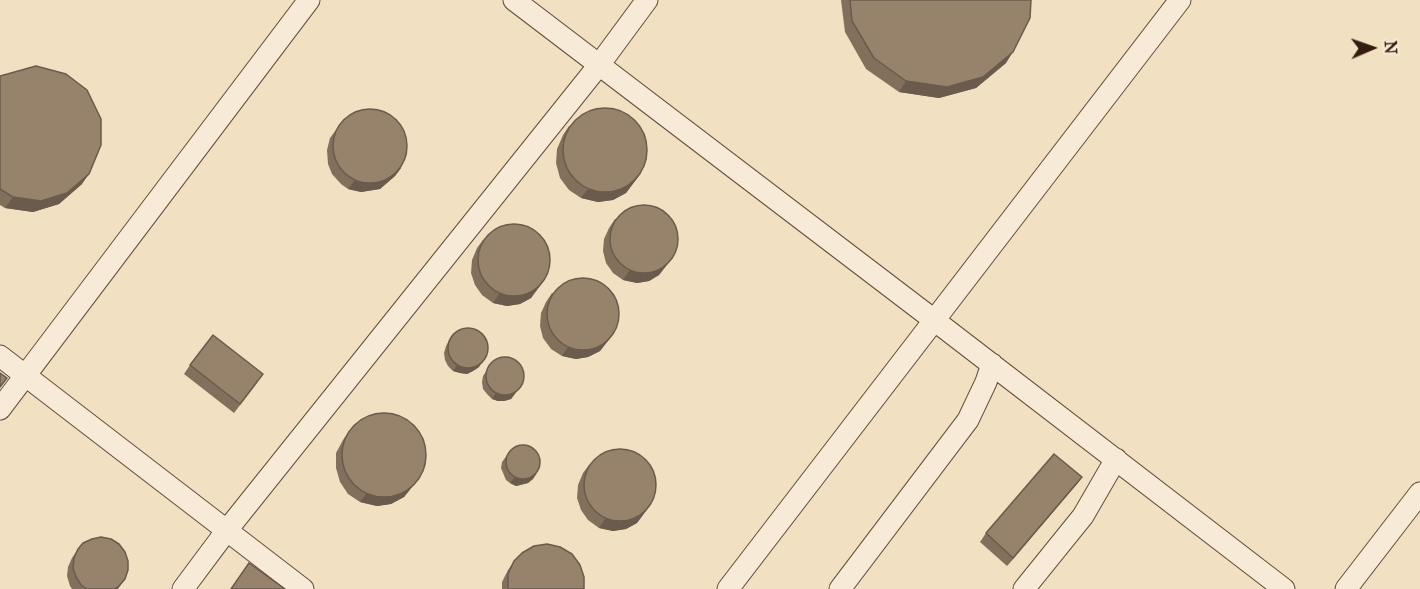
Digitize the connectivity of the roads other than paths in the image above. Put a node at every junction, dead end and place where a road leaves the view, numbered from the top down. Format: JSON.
{"nodes":[{"id":1,"x":309,"y":0,"type":"edge"},
{"id":2,"x":514,"y":0,"type":"edge"},
{"id":3,"x":647,"y":0,"type":"edge"},
{"id":4,"x":1180,"y":0,"type":"edge"},
{"id":5,"x":599,"y":65,"type":"junction"},
{"id":6,"x":934,"y":320,"type":"junction"},
{"id":7,"x":0,"y":356,"type":"edge"},
{"id":8,"x":992,"y":364,"type":"junction"},
{"id":9,"x":25,"y":375,"type":"junction"},
{"id":10,"x":0,"y":409,"type":"edge"},
{"id":11,"x":1116,"y":459,"type":"junction"},
{"id":12,"x":1420,"y":493,"type":"edge"},
{"id":13,"x":227,"y":530,"type":"junction"},
{"id":14,"x":183,"y":589,"type":"edge"},
{"id":15,"x":303,"y":589,"type":"edge"},
{"id":16,"x":728,"y":589,"type":"edge"},
{"id":17,"x":840,"y":589,"type":"edge"},
{"id":18,"x":1024,"y":589,"type":"edge"},
{"id":19,"x":1284,"y":589,"type":"edge"},
{"id":20,"x":1346,"y":589,"type":"edge"}],
"edges":[{"from":1,"to":9,"type":"lane"},
{"from":2,"to":5,"type":"lane"},
{"from":3,"to":5,"type":"lane"},
{"from":4,"to":6,"type":"lane"},
{"from":5,"to":6,"type":"lane"},
{"from":5,"to":13,"type":"lane"},
{"from":6,"to":8,"type":"lane"},
{"from":6,"to":16,"type":"lane"},
{"from":7,"to":9,"type":"lane"},
{"from":8,"to":11,"type":"lane"},
{"from":8,"to":17,"type":"lane"},
{"from":9,"to":10,"type":"lane"},
{"from":9,"to":13,"type":"lane"},
{"from":11,"to":18,"type":"lane"},
{"from":11,"to":19,"type":"lane"},
{"from":12,"to":20,"type":"lane"},
{"from":13,"to":14,"type":"lane"},
{"from":13,"to":15,"type":"lane"}]}
